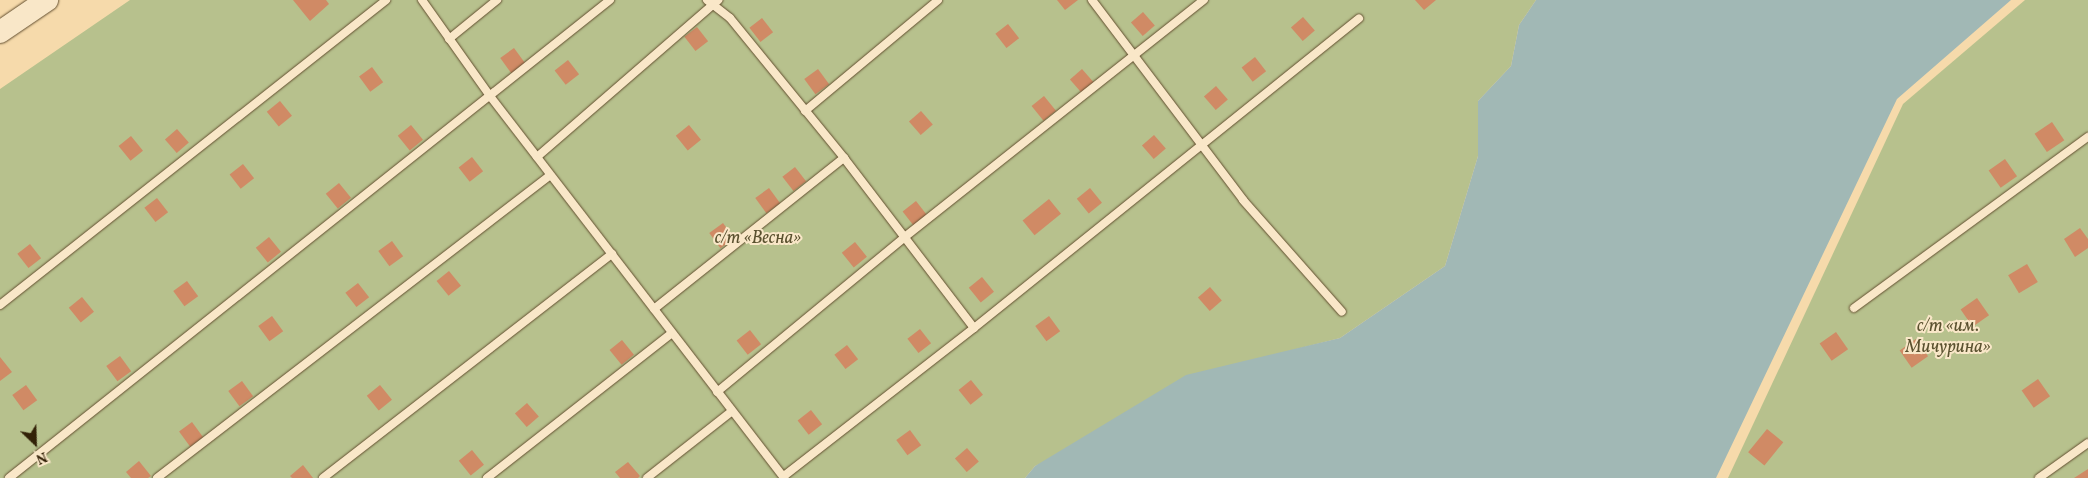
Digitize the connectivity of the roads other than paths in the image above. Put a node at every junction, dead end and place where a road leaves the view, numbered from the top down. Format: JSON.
{"nodes":[{"id":1,"x":47,"y":0,"type":"edge"},
{"id":2,"x":386,"y":0,"type":"edge"},
{"id":3,"x":422,"y":0,"type":"edge"},
{"id":4,"x":497,"y":0,"type":"edge"},
{"id":5,"x":610,"y":0,"type":"edge"},
{"id":6,"x":938,"y":0,"type":"edge"},
{"id":7,"x":1092,"y":0,"type":"edge"},
{"id":8,"x":1204,"y":0,"type":"edge"},
{"id":9,"x":712,"y":2,"type":"edge"},
{"id":10,"x":1359,"y":19,"type":"dead end"},
{"id":11,"x":0,"y":32,"type":"edge"},
{"id":12,"x":449,"y":39,"type":"junction"},
{"id":13,"x":1134,"y":57,"type":"junction"},
{"id":14,"x":490,"y":96,"type":"junction"},
{"id":15,"x":805,"y":111,"type":"junction"},
{"id":16,"x":2088,"y":137,"type":"edge"},
{"id":17,"x":1202,"y":146,"type":"junction"},
{"id":18,"x":537,"y":157,"type":"junction"},
{"id":19,"x":844,"y":158,"type":"junction"},
{"id":20,"x":550,"y":174,"type":"junction"},
{"id":21,"x":906,"y":236,"type":"junction"},
{"id":22,"x":612,"y":254,"type":"junction"},
{"id":23,"x":0,"y":305,"type":"edge"},
{"id":24,"x":1854,"y":308,"type":"dead end"},
{"id":25,"x":654,"y":310,"type":"junction"},
{"id":26,"x":1342,"y":312,"type":"dead end"},
{"id":27,"x":974,"y":328,"type":"junction"},
{"id":28,"x":672,"y":333,"type":"junction"},
{"id":29,"x":717,"y":392,"type":"junction"},
{"id":30,"x":732,"y":411,"type":"junction"},
{"id":31,"x":2088,"y":443,"type":"edge"},
{"id":32,"x":784,"y":477,"type":"edge"},
{"id":33,"x":9,"y":478,"type":"edge"},
{"id":34,"x":157,"y":478,"type":"edge"},
{"id":35,"x":323,"y":478,"type":"edge"},
{"id":36,"x":487,"y":478,"type":"edge"},
{"id":37,"x":647,"y":478,"type":"edge"},
{"id":38,"x":2039,"y":478,"type":"edge"}],
"edges":[{"from":1,"to":11,"type":"main road"},
{"from":2,"to":23,"type":"lane"},
{"from":3,"to":12,"type":"lane"},
{"from":4,"to":12,"type":"lane"},
{"from":5,"to":14,"type":"lane"},
{"from":6,"to":15,"type":"lane"},
{"from":7,"to":13,"type":"lane"},
{"from":8,"to":13,"type":"lane"},
{"from":9,"to":15,"type":"lane"},
{"from":9,"to":18,"type":"lane"},
{"from":10,"to":17,"type":"lane"},
{"from":12,"to":14,"type":"lane"},
{"from":13,"to":17,"type":"lane"},
{"from":13,"to":21,"type":"lane"},
{"from":14,"to":18,"type":"lane"},
{"from":14,"to":33,"type":"lane"},
{"from":15,"to":19,"type":"lane"},
{"from":16,"to":24,"type":"lane"},
{"from":17,"to":26,"type":"lane"},
{"from":17,"to":27,"type":"lane"},
{"from":18,"to":20,"type":"lane"},
{"from":19,"to":21,"type":"lane"},
{"from":19,"to":25,"type":"lane"},
{"from":20,"to":22,"type":"lane"},
{"from":20,"to":34,"type":"lane"},
{"from":21,"to":27,"type":"lane"},
{"from":21,"to":29,"type":"lane"},
{"from":22,"to":25,"type":"lane"},
{"from":22,"to":35,"type":"lane"},
{"from":25,"to":28,"type":"lane"},
{"from":27,"to":32,"type":"lane"},
{"from":28,"to":29,"type":"lane"},
{"from":28,"to":36,"type":"lane"},
{"from":29,"to":30,"type":"lane"},
{"from":30,"to":32,"type":"lane"},
{"from":30,"to":37,"type":"lane"},
{"from":31,"to":38,"type":"lane"}]}
